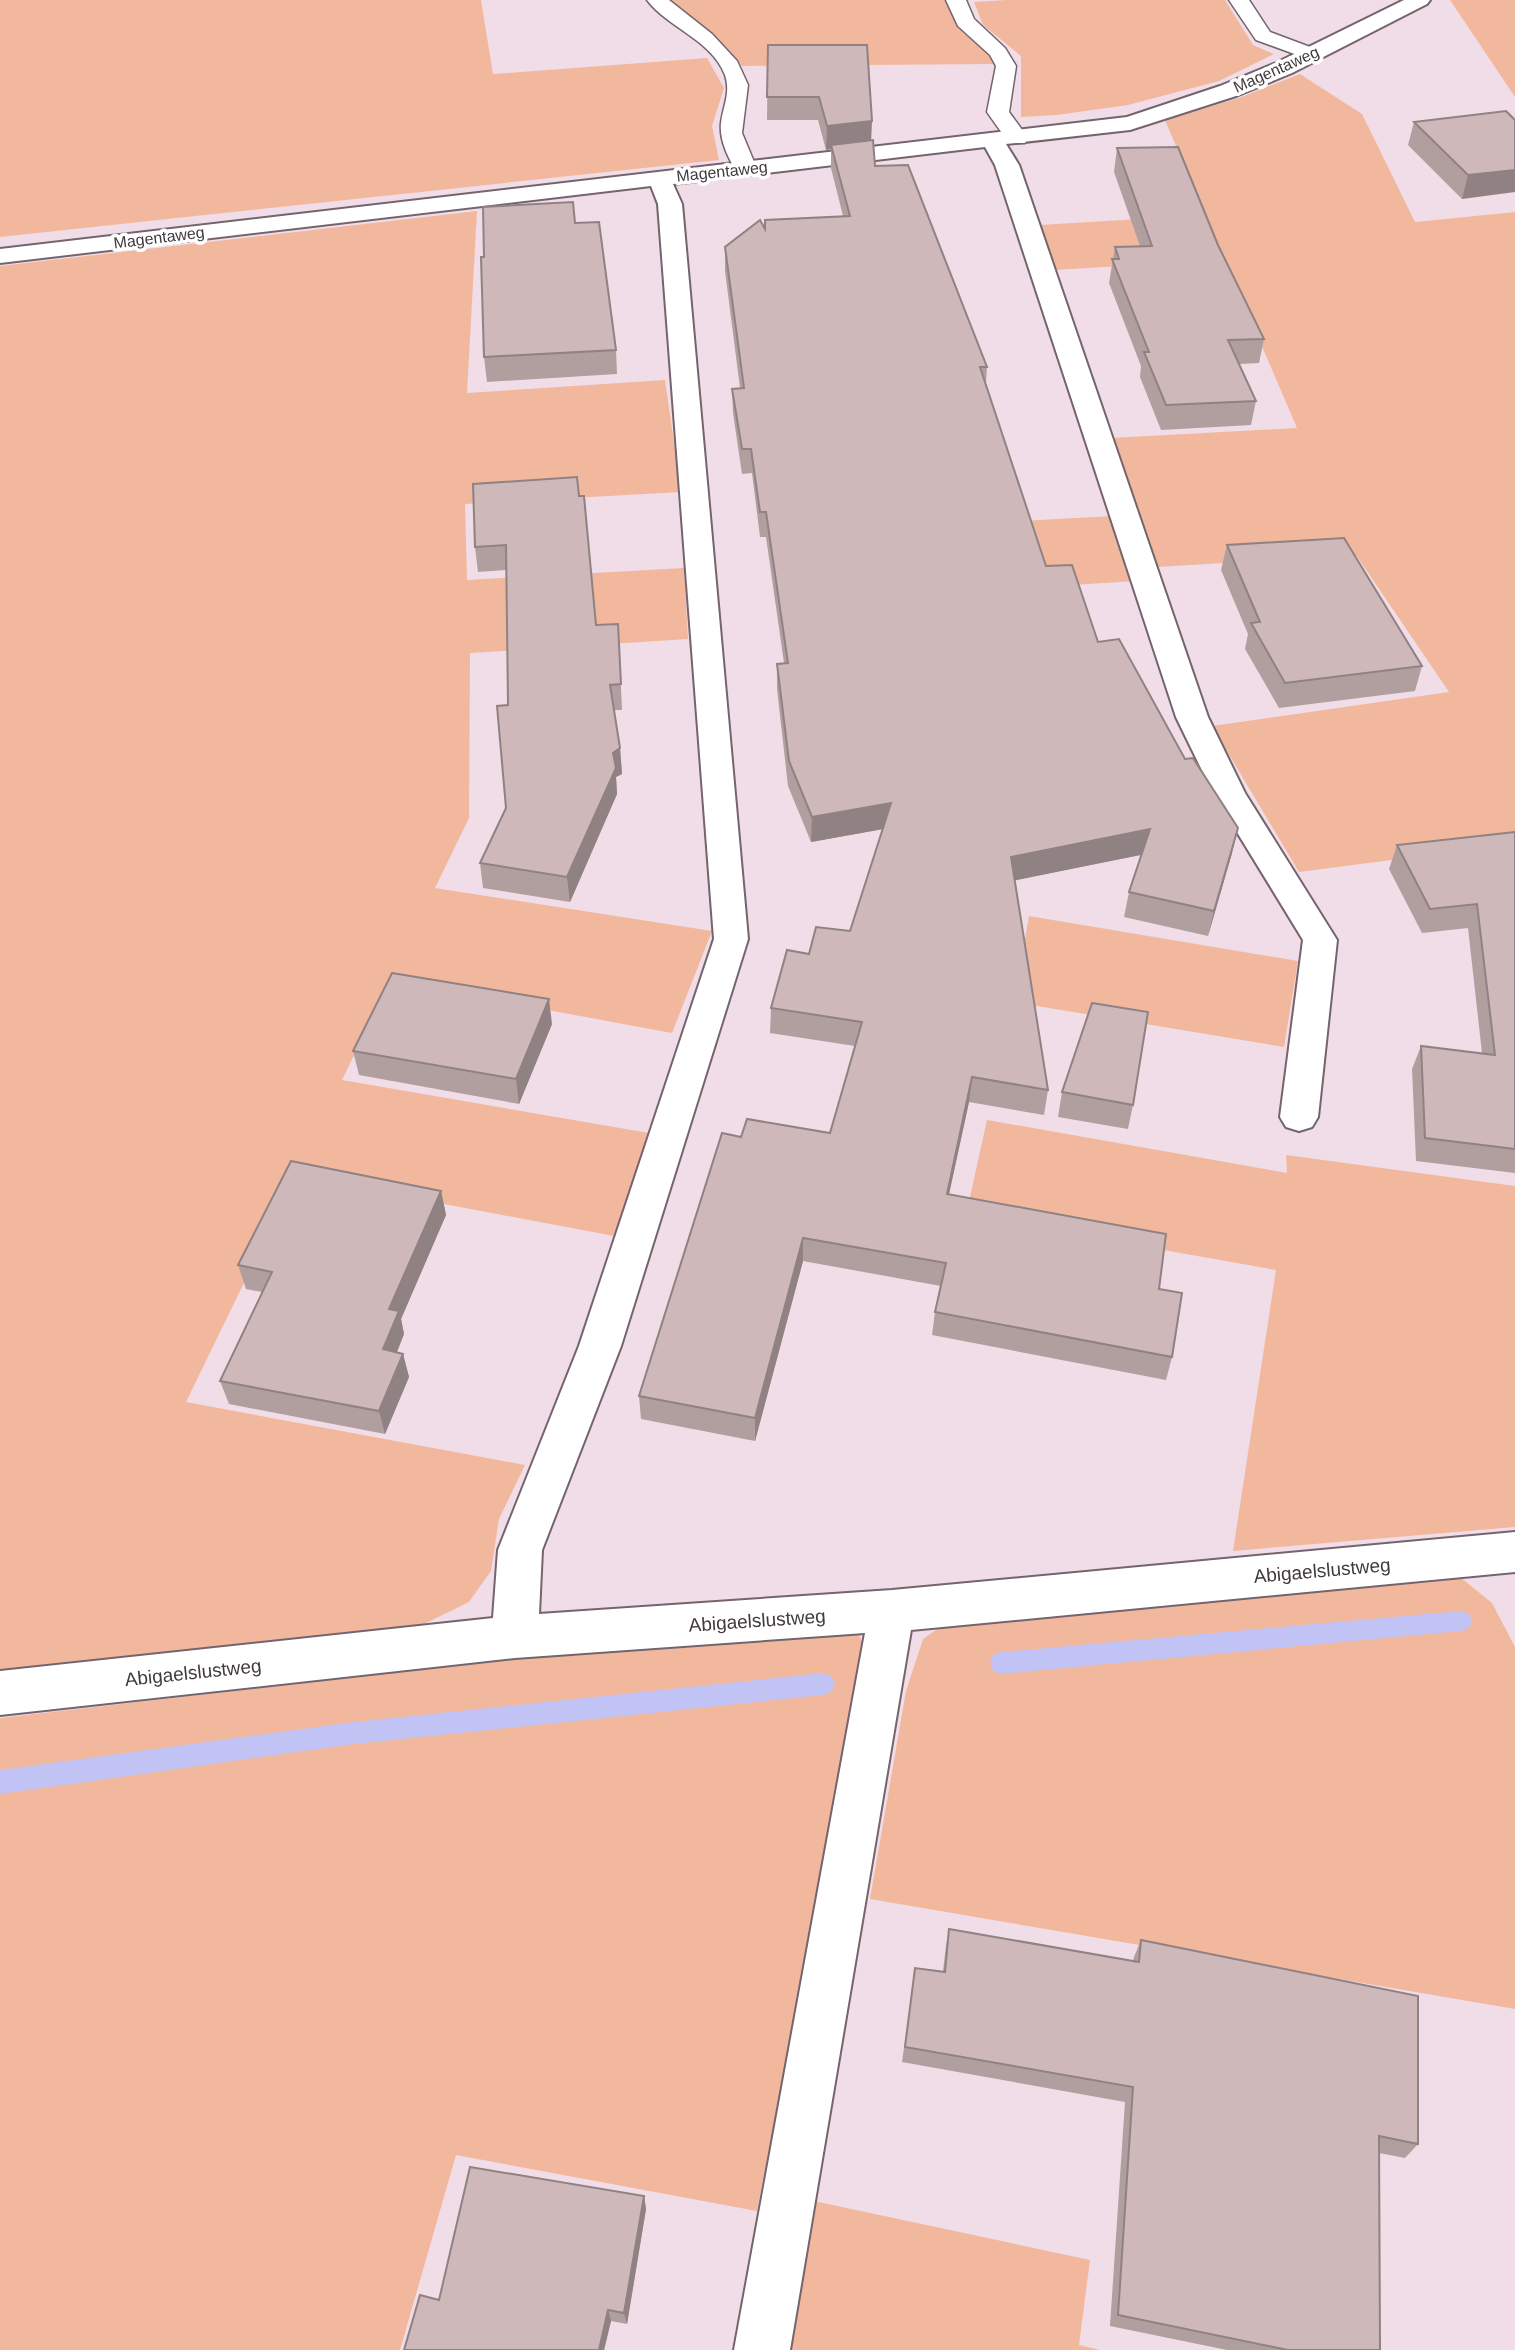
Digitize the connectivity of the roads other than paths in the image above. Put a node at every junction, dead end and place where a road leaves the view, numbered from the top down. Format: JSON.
{"nodes":[{"id":1,"x":657,"y":0,"type":"edge"},
{"id":2,"x":956,"y":0,"type":"edge"},
{"id":3,"x":1239,"y":0,"type":"edge"},
{"id":4,"x":1420,"y":0,"type":"edge"},
{"id":5,"x":1311,"y":54,"type":"junction"},
{"id":6,"x":1005,"y":139,"type":"junction"},
{"id":7,"x":746,"y":169,"type":"junction"},
{"id":8,"x":659,"y":179,"type":"junction"},
{"id":9,"x":0,"y":256,"type":"edge"},
{"id":10,"x":1299,"y":1117,"type":"dead end"},
{"id":11,"x":1512,"y":1560,"type":"edge"},
{"id":12,"x":892,"y":1611,"type":"junction"},
{"id":13,"x":515,"y":1637,"type":"junction"},
{"id":14,"x":0,"y":1693,"type":"edge"},
{"id":15,"x":762,"y":2350,"type":"edge"}],
"edges":[{"from":1,"to":7,"type":"lane"},
{"from":2,"to":6,"type":"lane"},
{"from":3,"to":5,"type":"lane"},
{"from":4,"to":5,"type":"street","name":"Magentaweg"},
{"from":5,"to":6,"type":"street","name":"Magentaweg"},
{"from":6,"to":7,"type":"street","name":"Magentaweg"},
{"from":6,"to":10,"type":"street"},
{"from":7,"to":8,"type":"street","name":"Magentaweg"},
{"from":8,"to":9,"type":"street","name":"Magentaweg"},
{"from":8,"to":13,"type":"street"},
{"from":11,"to":12,"type":"street","name":"Abigaelslustweg"},
{"from":12,"to":13,"type":"street","name":"Abigaelslustweg"},
{"from":12,"to":15,"type":"street"},
{"from":13,"to":14,"type":"street","name":"Abigaelslustweg"}]}
